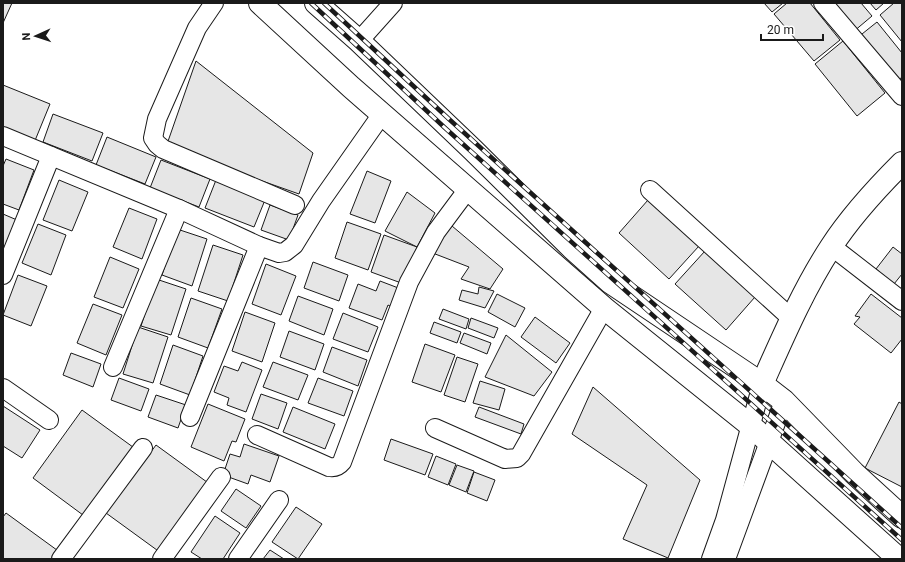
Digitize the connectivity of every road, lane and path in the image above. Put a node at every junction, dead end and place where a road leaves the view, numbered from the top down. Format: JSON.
{"nodes":[{"id":1,"x":214,"y":3,"type":"edge"},
{"id":2,"x":260,"y":3,"type":"edge"},
{"id":3,"x":316,"y":3,"type":"edge"},
{"id":4,"x":393,"y":3,"type":"edge"},
{"id":5,"x":823,"y":3,"type":"edge"},
{"id":6,"x":359,"y":41,"type":"junction"},
{"id":7,"x":902,"y":96,"type":"edge"},
{"id":8,"x":382,"y":114,"type":"junction"},
{"id":9,"x":3,"y":136,"type":"edge"},
{"id":10,"x":51,"y":156,"type":"junction"},
{"id":11,"x":902,"y":163,"type":"edge"},
{"id":12,"x":468,"y":189,"type":"junction"},
{"id":13,"x":650,"y":190,"type":"dead end"},
{"id":14,"x":295,"y":205,"type":"dead end"},
{"id":15,"x":179,"y":209,"type":"junction"},
{"id":16,"x":259,"y":246,"type":"junction"},
{"id":17,"x":831,"y":246,"type":"junction"},
{"id":18,"x":3,"y":275,"type":"edge"},
{"id":19,"x":901,"y":298,"type":"edge"},
{"id":20,"x":604,"y":308,"type":"junction"},
{"id":21,"x":791,"y":318,"type":"junction"},
{"id":22,"x":777,"y":350,"type":"junction"},
{"id":23,"x":113,"y":367,"type":"dead end"},
{"id":24,"x":762,"y":384,"type":"junction"},
{"id":25,"x":3,"y":388,"type":"edge"},
{"id":26,"x":784,"y":401,"type":"junction"},
{"id":27,"x":190,"y":417,"type":"dead end"},
{"id":28,"x":49,"y":420,"type":"dead end"},
{"id":29,"x":751,"y":426,"type":"junction"},
{"id":30,"x":436,"y":428,"type":"dead end"},
{"id":31,"x":257,"y":435,"type":"dead end"},
{"id":32,"x":769,"y":442,"type":"junction"},
{"id":33,"x":143,"y":448,"type":"dead end"},
{"id":34,"x":221,"y":477,"type":"dead end"},
{"id":35,"x":279,"y":500,"type":"dead end"},
{"id":36,"x":902,"y":517,"type":"edge"},
{"id":37,"x":61,"y":559,"type":"edge"},
{"id":38,"x":162,"y":559,"type":"edge"},
{"id":39,"x":238,"y":559,"type":"edge"},
{"id":40,"x":711,"y":559,"type":"edge"},
{"id":41,"x":726,"y":559,"type":"edge"},
{"id":42,"x":899,"y":559,"type":"edge"}],
"edges":[{"from":1,"to":14,"type":"street"},
{"from":2,"to":8,"type":"street"},
{"from":3,"to":6,"type":"street"},
{"from":4,"to":6,"type":"street"},
{"from":5,"to":7,"type":"street"},
{"from":6,"to":24,"type":"street"},
{"from":8,"to":12,"type":"street"},
{"from":8,"to":16,"type":"street"},
{"from":9,"to":10,"type":"street"},
{"from":10,"to":15,"type":"street"},
{"from":10,"to":18,"type":"street"},
{"from":11,"to":17,"type":"street"},
{"from":12,"to":20,"type":"street"},
{"from":12,"to":31,"type":"street"},
{"from":13,"to":21,"type":"street"},
{"from":15,"to":16,"type":"street"},
{"from":15,"to":23,"type":"street"},
{"from":16,"to":27,"type":"street"},
{"from":17,"to":19,"type":"street"},
{"from":17,"to":21,"type":"street"},
{"from":20,"to":29,"type":"street"},
{"from":20,"to":30,"type":"street"},
{"from":21,"to":22,"type":"street"},
{"from":22,"to":24,"type":"street"},
{"from":22,"to":26,"type":"street"},
{"from":24,"to":26,"type":"street"},
{"from":24,"to":29,"type":"street"},
{"from":25,"to":28,"type":"street"},
{"from":26,"to":32,"type":"street"},
{"from":26,"to":36,"type":"street"},
{"from":29,"to":32,"type":"street"},
{"from":29,"to":40,"type":"street"},
{"from":32,"to":41,"type":"street"},
{"from":32,"to":42,"type":"street"},
{"from":33,"to":37,"type":"street"},
{"from":34,"to":38,"type":"street"},
{"from":35,"to":39,"type":"street"}]}
